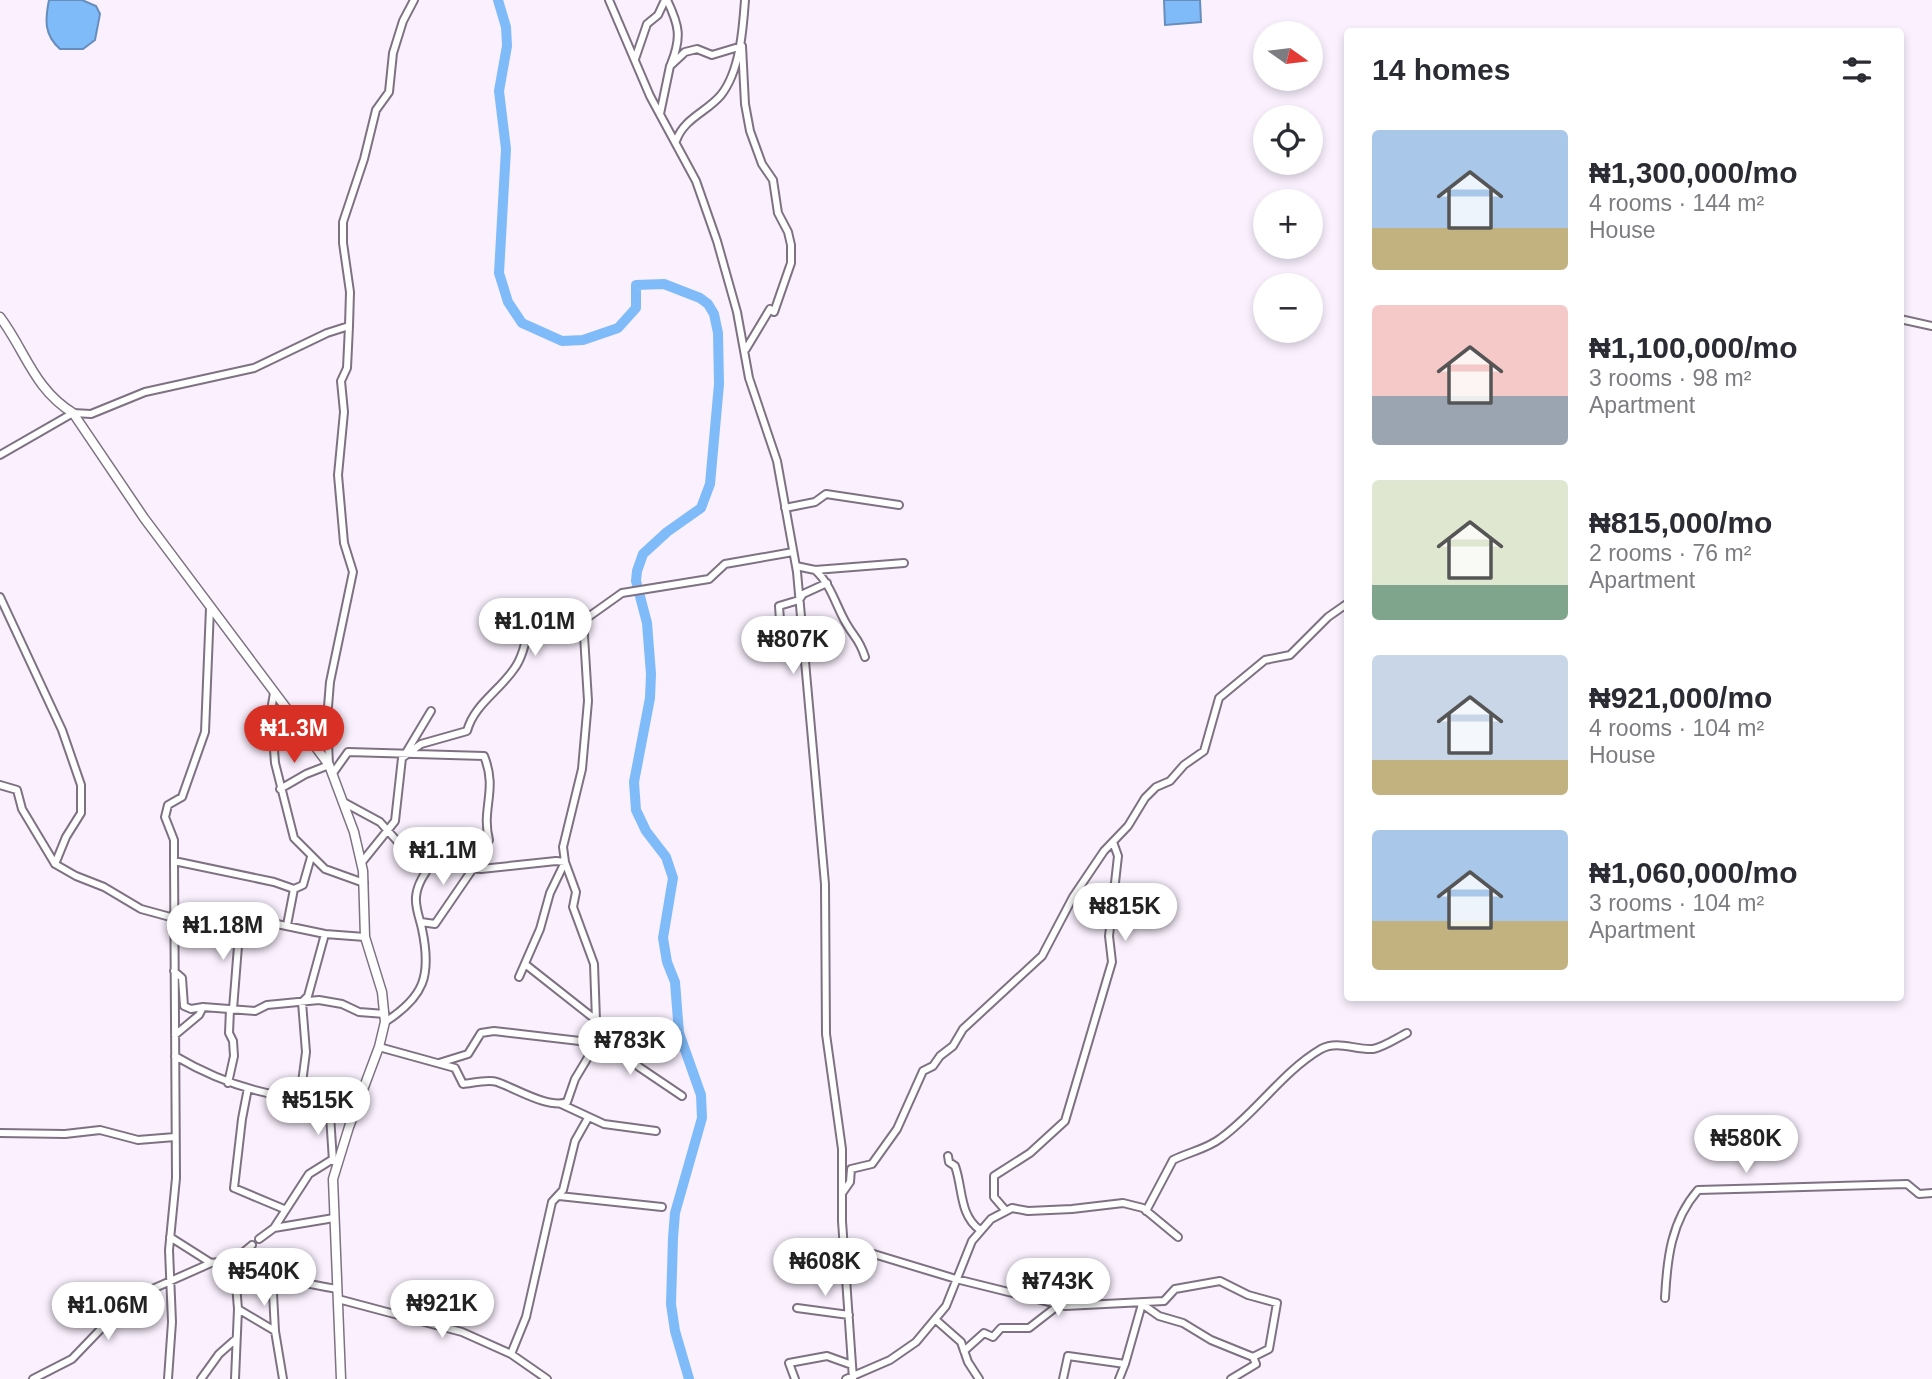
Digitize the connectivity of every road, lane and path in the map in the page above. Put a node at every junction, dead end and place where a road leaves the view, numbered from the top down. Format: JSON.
{"nodes":[{"id":1,"x":414,"y":0,"type":"edge"},
{"id":2,"x":610,"y":0,"type":"edge"},
{"id":3,"x":666,"y":0,"type":"edge"},
{"id":4,"x":745,"y":0,"type":"edge"},
{"id":5,"x":742,"y":46,"type":"junction"},
{"id":6,"x":634,"y":61,"type":"junction"},
{"id":7,"x":670,"y":66,"type":"junction"},
{"id":8,"x":660,"y":114,"type":"junction"},
{"id":9,"x":676,"y":141,"type":"junction"},
{"id":10,"x":0,"y":317,"type":"edge"},
{"id":11,"x":1904,"y":320,"type":"edge"},
{"id":12,"x":349,"y":326,"type":"junction"},
{"id":13,"x":1932,"y":326,"type":"edge"},
{"id":14,"x":0,"y":331,"type":"edge"},
{"id":15,"x":10,"y":331,"type":"junction"},
{"id":16,"x":745,"y":350,"type":"junction"},
{"id":17,"x":74,"y":413,"type":"junction"},
{"id":18,"x":0,"y":455,"type":"edge"},
{"id":19,"x":898,"y":505,"type":"dead end"},
{"id":20,"x":785,"y":508,"type":"junction"},
{"id":21,"x":793,"y":552,"type":"junction"},
{"id":22,"x":904,"y":562,"type":"dead end"},
{"id":23,"x":796,"y":566,"type":"junction"},
{"id":24,"x":815,"y":570,"type":"junction"},
{"id":25,"x":827,"y":583,"type":"junction"},
{"id":26,"x":0,"y":597,"type":"edge"},
{"id":27,"x":799,"y":600,"type":"junction"},
{"id":28,"x":1344,"y":606,"type":"edge"},
{"id":29,"x":211,"y":607,"type":"junction"},
{"id":30,"x":583,"y":619,"type":"junction"},
{"id":31,"x":801,"y":630,"type":"junction"},
{"id":32,"x":865,"y":657,"type":"dead end"},
{"id":33,"x":274,"y":693,"type":"junction"},
{"id":34,"x":431,"y":711,"type":"dead end"},
{"id":35,"x":273,"y":737,"type":"junction"},
{"id":36,"x":307,"y":737,"type":"junction"},
{"id":37,"x":406,"y":753,"type":"junction"},
{"id":38,"x":331,"y":769,"type":"junction"},
{"id":39,"x":0,"y":785,"type":"edge"},
{"id":40,"x":280,"y":789,"type":"junction"},
{"id":41,"x":345,"y":803,"type":"junction"},
{"id":42,"x":389,"y":830,"type":"junction"},
{"id":43,"x":489,"y":840,"type":"dead end"},
{"id":44,"x":1113,"y":842,"type":"junction"},
{"id":45,"x":311,"y":857,"type":"junction"},
{"id":46,"x":174,"y":860,"type":"junction"},
{"id":47,"x":362,"y":862,"type":"junction"},
{"id":48,"x":565,"y":862,"type":"junction"},
{"id":49,"x":432,"y":863,"type":"junction"},
{"id":50,"x":55,"y":864,"type":"junction"},
{"id":51,"x":472,"y":870,"type":"junction"},
{"id":52,"x":364,"y":883,"type":"junction"},
{"id":53,"x":294,"y":889,"type":"junction"},
{"id":54,"x":174,"y":918,"type":"junction"},
{"id":55,"x":240,"y":921,"type":"junction"},
{"id":56,"x":421,"y":922,"type":"junction"},
{"id":57,"x":287,"y":925,"type":"junction"},
{"id":58,"x":325,"y":934,"type":"junction"},
{"id":59,"x":365,"y":937,"type":"junction"},
{"id":60,"x":524,"y":964,"type":"junction"},
{"id":61,"x":174,"y":971,"type":"junction"},
{"id":62,"x":519,"y":977,"type":"dead end"},
{"id":63,"x":302,"y":1002,"type":"junction"},
{"id":64,"x":203,"y":1007,"type":"junction"},
{"id":65,"x":232,"y":1009,"type":"junction"},
{"id":66,"x":385,"y":1018,"type":"junction"},
{"id":67,"x":596,"y":1020,"type":"junction"},
{"id":68,"x":605,"y":1029,"type":"junction"},
{"id":69,"x":1407,"y":1033,"type":"dead end"},
{"id":70,"x":175,"y":1035,"type":"junction"},
{"id":71,"x":597,"y":1043,"type":"junction"},
{"id":72,"x":379,"y":1047,"type":"junction"},
{"id":73,"x":175,"y":1056,"type":"junction"},
{"id":74,"x":438,"y":1063,"type":"junction"},
{"id":75,"x":229,"y":1083,"type":"junction"},
{"id":76,"x":248,"y":1088,"type":"junction"},
{"id":77,"x":682,"y":1096,"type":"dead end"},
{"id":78,"x":300,"y":1098,"type":"junction"},
{"id":79,"x":329,"y":1100,"type":"junction"},
{"id":80,"x":561,"y":1104,"type":"junction"},
{"id":81,"x":357,"y":1105,"type":"junction"},
{"id":82,"x":587,"y":1118,"type":"junction"},
{"id":83,"x":656,"y":1131,"type":"dead end"},
{"id":84,"x":0,"y":1133,"type":"edge"},
{"id":85,"x":175,"y":1137,"type":"junction"},
{"id":86,"x":948,"y":1156,"type":"dead end"},
{"id":87,"x":333,"y":1159,"type":"junction"},
{"id":88,"x":334,"y":1173,"type":"junction"},
{"id":89,"x":1932,"y":1193,"type":"edge"},
{"id":90,"x":842,"y":1194,"type":"junction"},
{"id":91,"x":559,"y":1196,"type":"junction"},
{"id":92,"x":663,"y":1207,"type":"dead end"},
{"id":93,"x":285,"y":1209,"type":"junction"},
{"id":94,"x":1146,"y":1211,"type":"junction"},
{"id":95,"x":1006,"y":1212,"type":"junction"},
{"id":96,"x":334,"y":1218,"type":"junction"},
{"id":97,"x":274,"y":1228,"type":"junction"},
{"id":98,"x":980,"y":1230,"type":"junction"},
{"id":99,"x":170,"y":1237,"type":"junction"},
{"id":100,"x":1178,"y":1237,"type":"dead end"},
{"id":101,"x":260,"y":1239,"type":"dead end"},
{"id":102,"x":253,"y":1245,"type":"dead end"},
{"id":103,"x":844,"y":1245,"type":"junction"},
{"id":104,"x":234,"y":1260,"type":"junction"},
{"id":105,"x":211,"y":1263,"type":"junction"},
{"id":106,"x":272,"y":1275,"type":"junction"},
{"id":107,"x":956,"y":1279,"type":"junction"},
{"id":108,"x":170,"y":1280,"type":"junction"},
{"id":109,"x":336,"y":1289,"type":"junction"},
{"id":110,"x":1665,"y":1298,"type":"dead end"},
{"id":111,"x":338,"y":1299,"type":"junction"},
{"id":112,"x":1060,"y":1304,"type":"junction"},
{"id":113,"x":1142,"y":1304,"type":"junction"},
{"id":114,"x":797,"y":1308,"type":"dead end"},
{"id":115,"x":238,"y":1309,"type":"junction"},
{"id":116,"x":849,"y":1315,"type":"junction"},
{"id":117,"x":936,"y":1320,"type":"junction"},
{"id":118,"x":275,"y":1331,"type":"junction"},
{"id":119,"x":236,"y":1339,"type":"junction"},
{"id":120,"x":964,"y":1351,"type":"junction"},
{"id":121,"x":511,"y":1354,"type":"junction"},
{"id":122,"x":1253,"y":1357,"type":"junction"},
{"id":123,"x":1125,"y":1364,"type":"junction"},
{"id":124,"x":852,"y":1365,"type":"junction"},
{"id":125,"x":851,"y":1378,"type":"edge"},
{"id":126,"x":33,"y":1379,"type":"edge"},
{"id":127,"x":168,"y":1379,"type":"edge"},
{"id":128,"x":201,"y":1379,"type":"edge"},
{"id":129,"x":235,"y":1379,"type":"edge"},
{"id":130,"x":283,"y":1379,"type":"edge"},
{"id":131,"x":341,"y":1379,"type":"edge"},
{"id":132,"x":547,"y":1379,"type":"edge"},
{"id":133,"x":795,"y":1379,"type":"edge"},
{"id":134,"x":979,"y":1379,"type":"edge"},
{"id":135,"x":1063,"y":1379,"type":"edge"},
{"id":136,"x":1119,"y":1379,"type":"edge"},
{"id":137,"x":1231,"y":1379,"type":"edge"}],
"edges":[{"from":1,"to":12,"type":"street"},
{"from":2,"to":6,"type":"street"},
{"from":3,"to":6,"type":"street"},
{"from":3,"to":7,"type":"street"},
{"from":4,"to":5,"type":"street"},
{"from":5,"to":7,"type":"street"},
{"from":5,"to":9,"type":"street"},
{"from":5,"to":16,"type":"street"},
{"from":6,"to":8,"type":"street"},
{"from":7,"to":8,"type":"street"},
{"from":8,"to":9,"type":"street"},
{"from":9,"to":16,"type":"street"},
{"from":10,"to":15,"type":"street"},
{"from":11,"to":13,"type":"street"},
{"from":12,"to":17,"type":"street"},
{"from":12,"to":38,"type":"street"},
{"from":14,"to":15,"type":"street"},
{"from":15,"to":17,"type":"street"},
{"from":16,"to":20,"type":"street"},
{"from":17,"to":18,"type":"street"},
{"from":17,"to":29,"type":"street"},
{"from":19,"to":20,"type":"street"},
{"from":20,"to":21,"type":"street"},
{"from":21,"to":23,"type":"street"},
{"from":21,"to":30,"type":"street"},
{"from":22,"to":24,"type":"street"},
{"from":23,"to":24,"type":"street"},
{"from":23,"to":27,"type":"street"},
{"from":24,"to":25,"type":"street"},
{"from":25,"to":27,"type":"street"},
{"from":25,"to":32,"type":"street"},
{"from":26,"to":50,"type":"street"},
{"from":27,"to":31,"type":"street"},
{"from":27,"to":31,"type":"street"},
{"from":28,"to":44,"type":"street"},
{"from":29,"to":33,"type":"street"},
{"from":29,"to":46,"type":"street"},
{"from":30,"to":37,"type":"street"},
{"from":30,"to":48,"type":"street"},
{"from":31,"to":90,"type":"street"},
{"from":33,"to":35,"type":"street"},
{"from":33,"to":36,"type":"street"},
{"from":34,"to":37,"type":"street"},
{"from":35,"to":36,"type":"street"},
{"from":35,"to":40,"type":"street"},
{"from":36,"to":38,"type":"street"},
{"from":37,"to":38,"type":"street"},
{"from":37,"to":42,"type":"street"},
{"from":37,"to":43,"type":"street"},
{"from":38,"to":40,"type":"street"},
{"from":38,"to":41,"type":"street"},
{"from":39,"to":50,"type":"street"},
{"from":40,"to":45,"type":"street"},
{"from":41,"to":42,"type":"street"},
{"from":41,"to":47,"type":"street"},
{"from":42,"to":47,"type":"street"},
{"from":42,"to":49,"type":"street"},
{"from":44,"to":90,"type":"street"},
{"from":44,"to":95,"type":"street"},
{"from":45,"to":52,"type":"street"},
{"from":45,"to":53,"type":"street"},
{"from":46,"to":53,"type":"street"},
{"from":46,"to":54,"type":"street"},
{"from":47,"to":52,"type":"street"},
{"from":48,"to":51,"type":"street"},
{"from":48,"to":60,"type":"street"},
{"from":48,"to":67,"type":"street"},
{"from":49,"to":51,"type":"street"},
{"from":49,"to":56,"type":"street"},
{"from":50,"to":54,"type":"street"},
{"from":51,"to":56,"type":"street"},
{"from":52,"to":59,"type":"street"},
{"from":53,"to":57,"type":"street"},
{"from":54,"to":55,"type":"street"},
{"from":54,"to":61,"type":"street"},
{"from":55,"to":57,"type":"street"},
{"from":55,"to":65,"type":"street"},
{"from":56,"to":66,"type":"street"},
{"from":57,"to":58,"type":"street"},
{"from":58,"to":59,"type":"street"},
{"from":58,"to":63,"type":"street"},
{"from":59,"to":66,"type":"street"},
{"from":60,"to":62,"type":"street"},
{"from":60,"to":67,"type":"street"},
{"from":61,"to":64,"type":"street"},
{"from":61,"to":70,"type":"street"},
{"from":63,"to":65,"type":"street"},
{"from":63,"to":66,"type":"street"},
{"from":63,"to":78,"type":"street"},
{"from":64,"to":65,"type":"street"},
{"from":64,"to":70,"type":"street"},
{"from":65,"to":75,"type":"street"},
{"from":66,"to":72,"type":"street"},
{"from":67,"to":68,"type":"street"},
{"from":68,"to":71,"type":"street"},
{"from":68,"to":77,"type":"street"},
{"from":69,"to":94,"type":"street"},
{"from":70,"to":73,"type":"street"},
{"from":71,"to":74,"type":"street"},
{"from":71,"to":80,"type":"street"},
{"from":72,"to":74,"type":"street"},
{"from":72,"to":81,"type":"street"},
{"from":73,"to":75,"type":"street"},
{"from":73,"to":85,"type":"street"},
{"from":74,"to":80,"type":"street"},
{"from":75,"to":76,"type":"street"},
{"from":76,"to":78,"type":"street"},
{"from":76,"to":93,"type":"street"},
{"from":78,"to":79,"type":"street"},
{"from":79,"to":81,"type":"street"},
{"from":79,"to":87,"type":"street"},
{"from":80,"to":82,"type":"street"},
{"from":81,"to":88,"type":"street"},
{"from":82,"to":83,"type":"street"},
{"from":82,"to":91,"type":"street"},
{"from":84,"to":85,"type":"street"},
{"from":85,"to":99,"type":"street"},
{"from":86,"to":98,"type":"street"},
{"from":87,"to":88,"type":"street"},
{"from":87,"to":93,"type":"street"},
{"from":88,"to":96,"type":"street"},
{"from":89,"to":110,"type":"street"},
{"from":90,"to":103,"type":"street"},
{"from":91,"to":92,"type":"street"},
{"from":91,"to":121,"type":"street"},
{"from":93,"to":97,"type":"street"},
{"from":94,"to":95,"type":"street"},
{"from":94,"to":100,"type":"street"},
{"from":95,"to":98,"type":"street"},
{"from":96,"to":97,"type":"street"},
{"from":96,"to":109,"type":"street"},
{"from":97,"to":101,"type":"street"},
{"from":98,"to":107,"type":"street"},
{"from":99,"to":105,"type":"street"},
{"from":99,"to":108,"type":"street"},
{"from":102,"to":104,"type":"street"},
{"from":103,"to":107,"type":"street"},
{"from":103,"to":116,"type":"street"},
{"from":104,"to":105,"type":"street"},
{"from":104,"to":106,"type":"street"},
{"from":104,"to":115,"type":"street"},
{"from":105,"to":108,"type":"street"},
{"from":106,"to":109,"type":"street"},
{"from":106,"to":118,"type":"street"},
{"from":107,"to":112,"type":"street"},
{"from":107,"to":117,"type":"street"},
{"from":108,"to":126,"type":"street"},
{"from":108,"to":127,"type":"street"},
{"from":109,"to":111,"type":"street"},
{"from":111,"to":121,"type":"street"},
{"from":111,"to":131,"type":"street"},
{"from":112,"to":113,"type":"street"},
{"from":112,"to":120,"type":"street"},
{"from":113,"to":122,"type":"street"},
{"from":113,"to":122,"type":"street"},
{"from":113,"to":123,"type":"street"},
{"from":114,"to":116,"type":"street"},
{"from":115,"to":118,"type":"street"},
{"from":115,"to":119,"type":"street"},
{"from":116,"to":124,"type":"street"},
{"from":117,"to":120,"type":"street"},
{"from":117,"to":125,"type":"street"},
{"from":118,"to":130,"type":"street"},
{"from":119,"to":128,"type":"street"},
{"from":119,"to":129,"type":"street"},
{"from":120,"to":134,"type":"street"},
{"from":121,"to":132,"type":"street"},
{"from":122,"to":137,"type":"street"},
{"from":123,"to":135,"type":"street"},
{"from":123,"to":136,"type":"street"},
{"from":124,"to":125,"type":"street"},
{"from":124,"to":133,"type":"street"}]}
